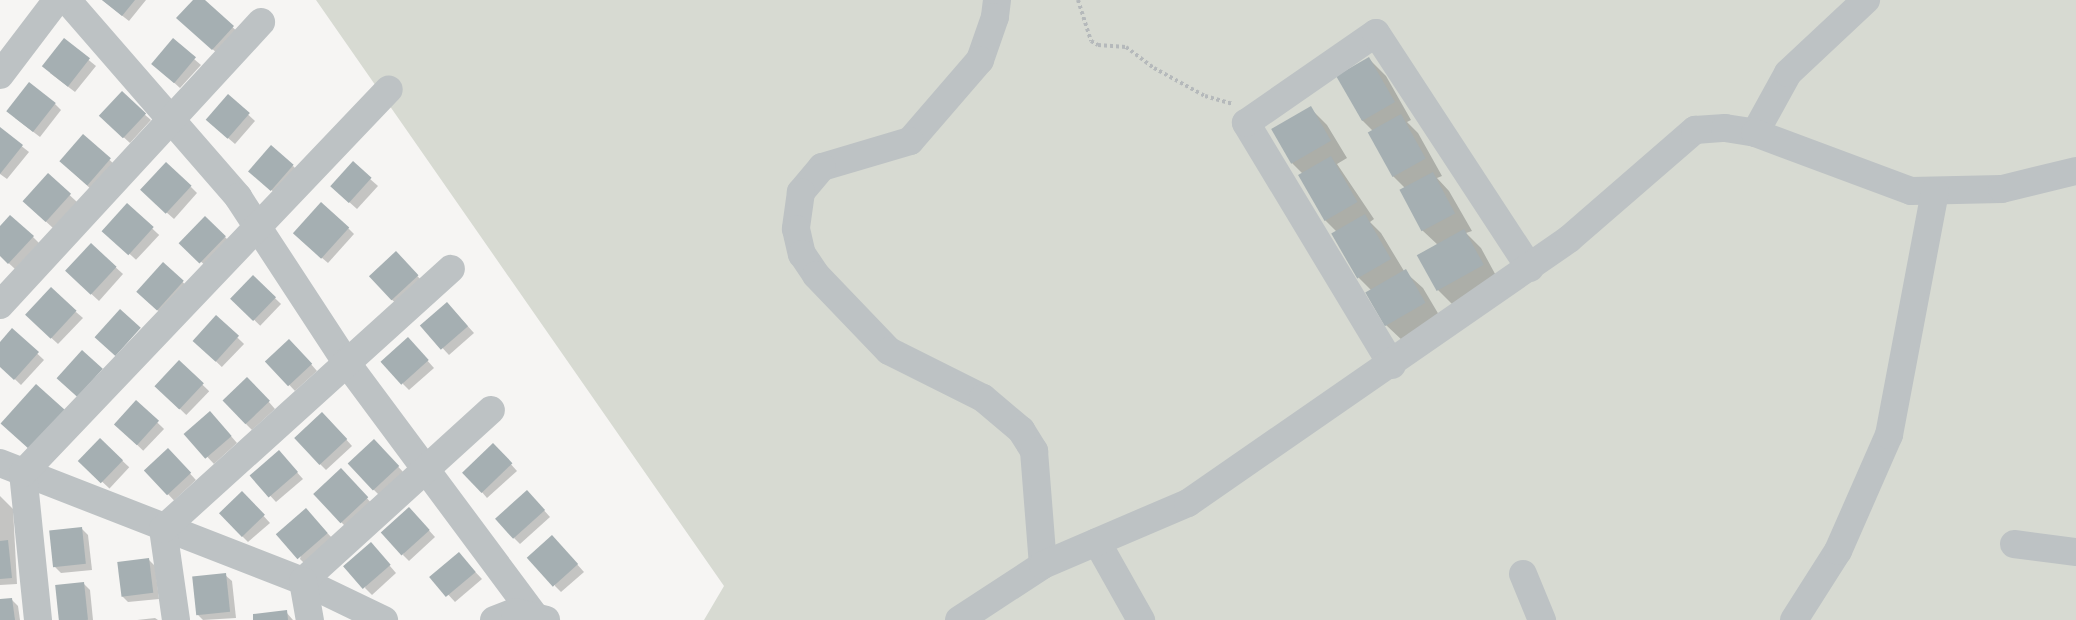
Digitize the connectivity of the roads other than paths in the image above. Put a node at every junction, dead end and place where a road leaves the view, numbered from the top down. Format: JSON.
{"nodes":[{"id":1,"x":57,"y":0,"type":"edge"},
{"id":2,"x":67,"y":0,"type":"edge"},
{"id":3,"x":997,"y":0,"type":"edge"},
{"id":4,"x":1866,"y":0,"type":"edge"},
{"id":5,"x":261,"y":22,"type":"dead end"},
{"id":6,"x":0,"y":75,"type":"edge"},
{"id":7,"x":389,"y":89,"type":"dead end"},
{"id":8,"x":172,"y":118,"type":"junction"},
{"id":9,"x":1755,"y":133,"type":"junction"},
{"id":10,"x":2076,"y":171,"type":"edge"},
{"id":11,"x":1935,"y":191,"type":"junction"},
{"id":12,"x":258,"y":229,"type":"junction"},
{"id":13,"x":1530,"y":268,"type":"junction"},
{"id":14,"x":451,"y":269,"type":"dead end"},
{"id":15,"x":0,"y":305,"type":"edge"},
{"id":16,"x":346,"y":362,"type":"junction"},
{"id":17,"x":1392,"y":365,"type":"junction"},
{"id":18,"x":491,"y":410,"type":"dead end"},
{"id":19,"x":425,"y":467,"type":"junction"},
{"id":20,"x":11,"y":468,"type":"edge"},
{"id":21,"x":163,"y":529,"type":"junction"},
{"id":22,"x":1097,"y":542,"type":"junction"},
{"id":23,"x":2014,"y":544,"type":"dead end"},
{"id":24,"x":2076,"y":552,"type":"edge"},
{"id":25,"x":1043,"y":566,"type":"junction"},
{"id":26,"x":1523,"y":574,"type":"dead end"},
{"id":27,"x":303,"y":581,"type":"junction"},
{"id":28,"x":540,"y":618,"type":"edge"},
{"id":29,"x":39,"y":620,"type":"edge"},
{"id":30,"x":176,"y":620,"type":"edge"},
{"id":31,"x":310,"y":620,"type":"edge"},
{"id":32,"x":384,"y":620,"type":"edge"},
{"id":33,"x":494,"y":620,"type":"edge"},
{"id":34,"x":959,"y":620,"type":"edge"},
{"id":35,"x":1141,"y":620,"type":"edge"},
{"id":36,"x":1542,"y":620,"type":"edge"},
{"id":37,"x":1794,"y":620,"type":"edge"}],
"edges":[{"from":1,"to":6,"type":"street"},
{"from":2,"to":8,"type":"street"},
{"from":3,"to":25,"type":"street"},
{"from":4,"to":9,"type":"street"},
{"from":5,"to":8,"type":"street"},
{"from":7,"to":12,"type":"street"},
{"from":8,"to":12,"type":"street"},
{"from":8,"to":15,"type":"street"},
{"from":9,"to":11,"type":"street"},
{"from":9,"to":13,"type":"street"},
{"from":10,"to":11,"type":"street"},
{"from":11,"to":37,"type":"street"},
{"from":12,"to":16,"type":"street"},
{"from":12,"to":20,"type":"street"},
{"from":13,"to":17,"type":"street"},
{"from":13,"to":17,"type":"street"},
{"from":14,"to":16,"type":"street"},
{"from":16,"to":19,"type":"street"},
{"from":16,"to":21,"type":"street"},
{"from":17,"to":22,"type":"street"},
{"from":18,"to":19,"type":"street"},
{"from":19,"to":27,"type":"street"},
{"from":19,"to":28,"type":"street"},
{"from":20,"to":21,"type":"street"},
{"from":20,"to":29,"type":"street"},
{"from":21,"to":27,"type":"street"},
{"from":21,"to":30,"type":"street"},
{"from":22,"to":25,"type":"street"},
{"from":22,"to":35,"type":"street"},
{"from":23,"to":24,"type":"street"},
{"from":25,"to":34,"type":"street"},
{"from":26,"to":36,"type":"street"},
{"from":27,"to":31,"type":"street"},
{"from":27,"to":32,"type":"street"},
{"from":28,"to":33,"type":"street"}]}
